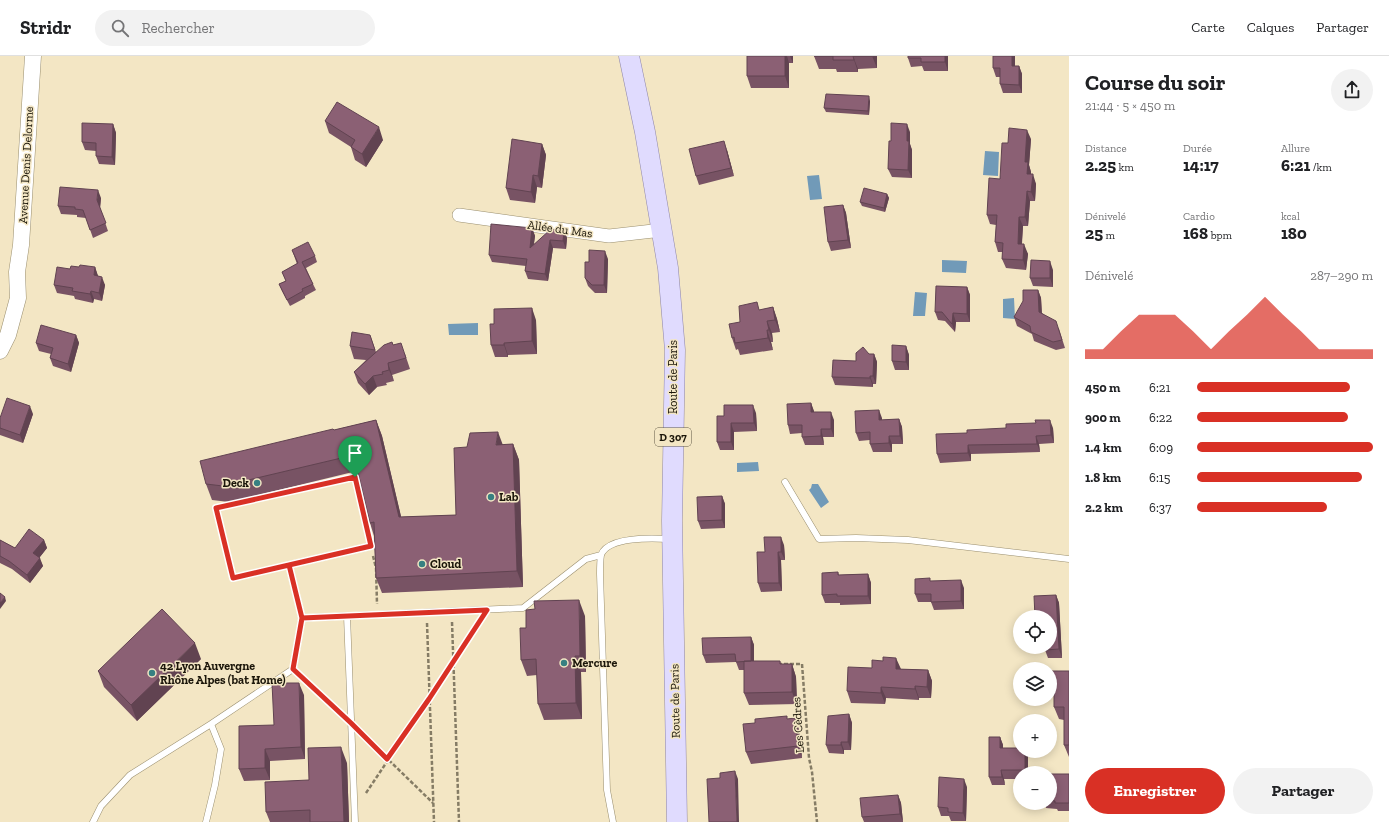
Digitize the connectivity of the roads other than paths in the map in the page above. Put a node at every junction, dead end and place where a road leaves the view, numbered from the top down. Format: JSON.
{"nodes":[{"id":1,"x":33,"y":56,"type":"edge"},
{"id":2,"x":628,"y":56,"type":"edge"},
{"id":3,"x":459,"y":215,"type":"dead end"},
{"id":4,"x":662,"y":230,"type":"junction"},
{"id":5,"x":17,"y":273,"type":"junction"},
{"id":6,"x":0,"y":321,"type":"edge"},
{"id":7,"x":0,"y":351,"type":"edge"},
{"id":8,"x":785,"y":482,"type":"dead end"},
{"id":9,"x":672,"y":539,"type":"junction"},
{"id":10,"x":371,"y":546,"type":"road end"},
{"id":11,"x":601,"y":555,"type":"junction"},
{"id":12,"x":1069,"y":559,"type":"edge"},
{"id":13,"x":347,"y":616,"type":"junction"},
{"id":14,"x":302,"y":618,"type":"junction"},
{"id":15,"x":293,"y":669,"type":"junction"},
{"id":16,"x":351,"y":723,"type":"junction"},
{"id":17,"x":210,"y":724,"type":"junction"},
{"id":18,"x":93,"y":822,"type":"edge"},
{"id":19,"x":206,"y":822,"type":"edge"},
{"id":20,"x":355,"y":822,"type":"edge"},
{"id":21,"x":613,"y":822,"type":"edge"},
{"id":22,"x":677,"y":822,"type":"edge"}],
"edges":[{"from":1,"to":5,"type":"street","name":"Avenue Denis Delorme"},
{"from":2,"to":4,"type":"main road","name":"Route de Paris","number":"D 307"},
{"from":3,"to":4,"type":"street","name":"Allée du Mas"},
{"from":4,"to":9,"type":"main road","name":"Route de Paris","number":"D 307"},
{"from":5,"to":6,"type":"street","name":"Avenue Denis Delorme"},
{"from":5,"to":7,"type":"street","name":"Avenue Denis Delorme"},
{"from":8,"to":12,"type":"lane"},
{"from":9,"to":11,"type":"lane"},
{"from":9,"to":22,"type":"main road","name":"Route de Paris","number":"D 307"},
{"from":10,"to":14,"type":"lane"},
{"from":11,"to":13,"type":"lane"},
{"from":11,"to":21,"type":"lane"},
{"from":13,"to":14,"type":"lane"},
{"from":13,"to":16,"type":"lane"},
{"from":14,"to":15,"type":"lane"},
{"from":15,"to":16,"type":"lane"},
{"from":15,"to":17,"type":"lane"},
{"from":16,"to":20,"type":"lane"},
{"from":17,"to":18,"type":"lane"},
{"from":17,"to":19,"type":"lane"}]}
